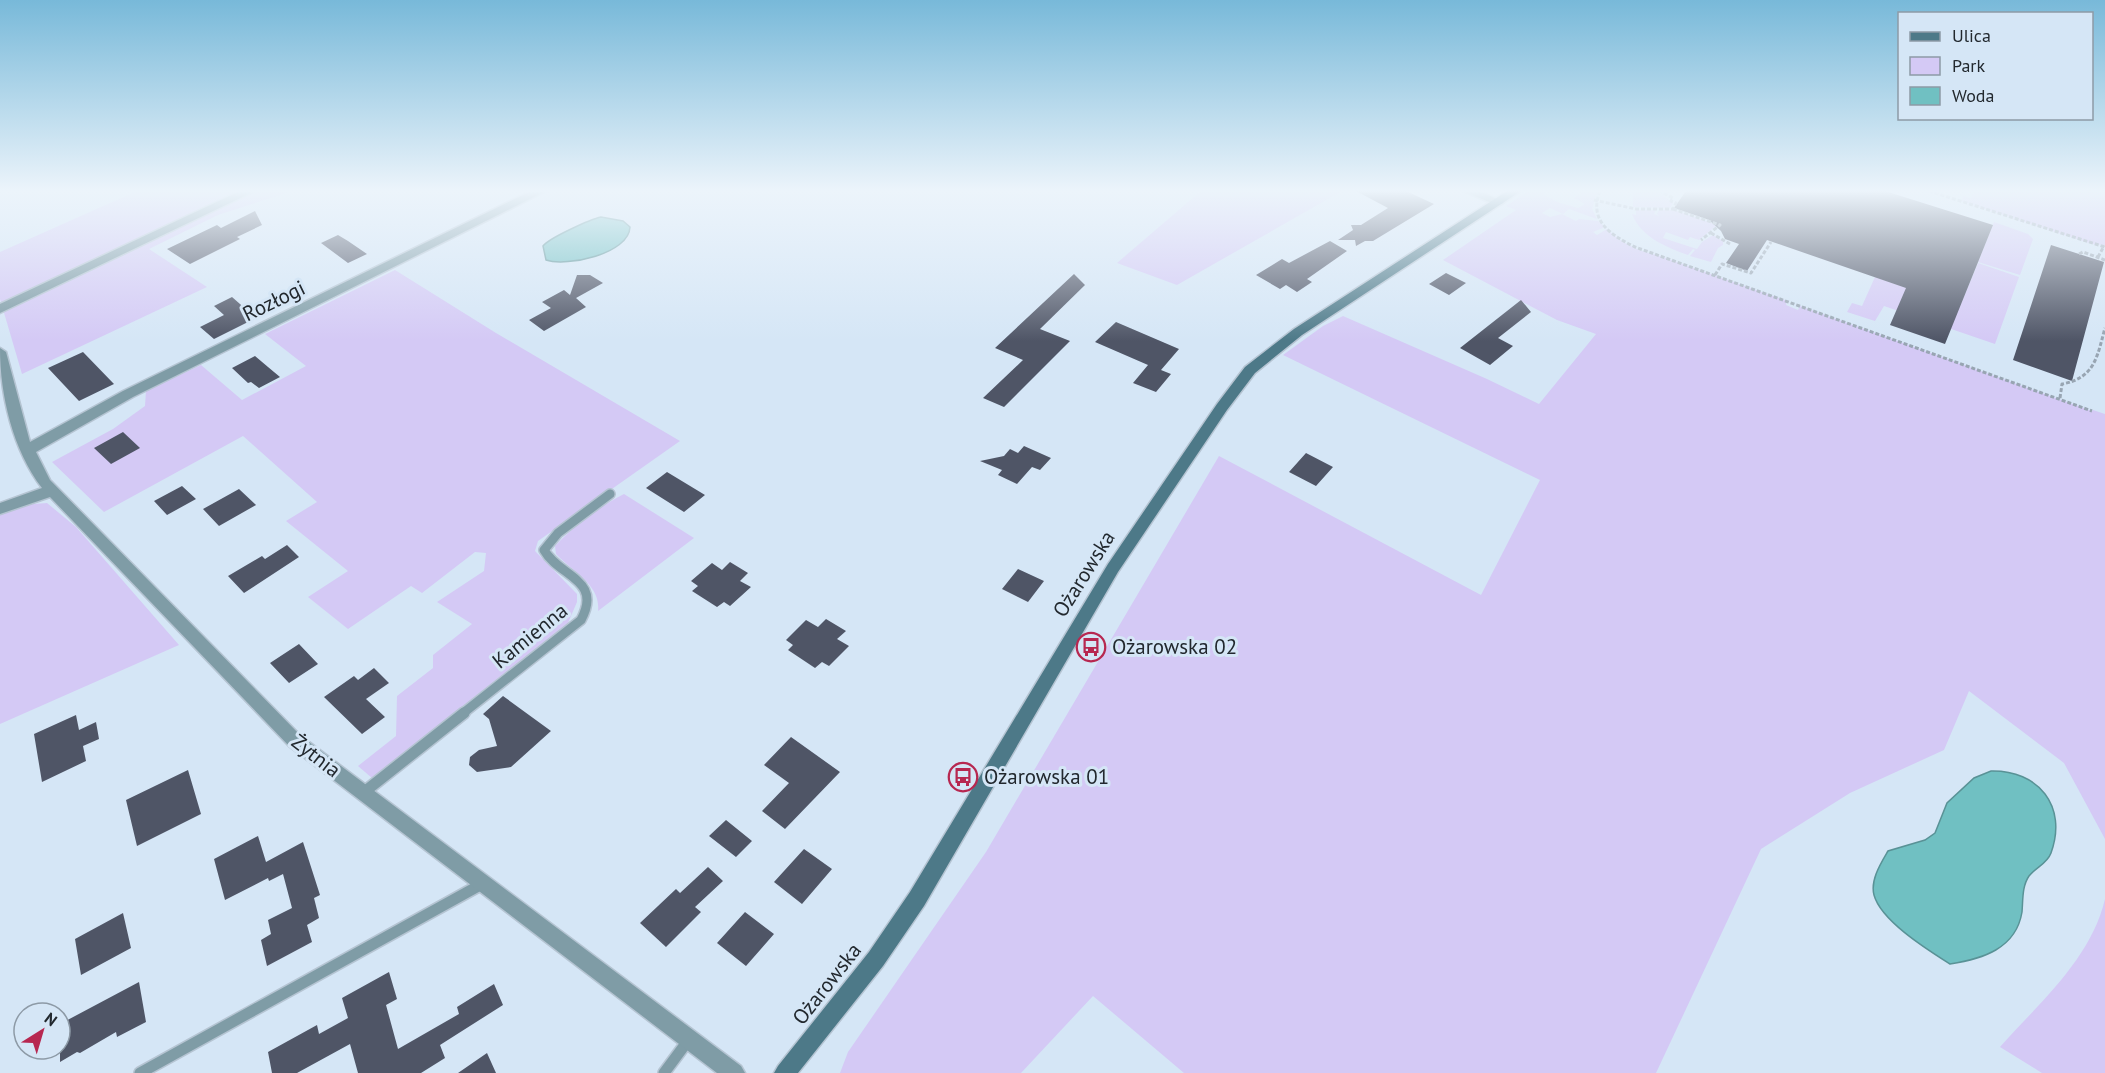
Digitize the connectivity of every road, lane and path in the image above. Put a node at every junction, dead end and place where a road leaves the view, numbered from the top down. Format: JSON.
{"nodes":[{"id":1,"x":143,"y":241,"type":"edge"},
{"id":2,"x":438,"y":241,"type":"edge"},
{"id":3,"x":1438,"y":241,"type":"edge"},
{"id":4,"x":1621,"y":241,"type":"edge"},
{"id":5,"x":1725,"y":241,"type":"edge"},
{"id":6,"x":2086,"y":241,"type":"edge"},
{"id":7,"x":1770,"y":242,"type":"dead end"},
{"id":8,"x":1730,"y":244,"type":"dead end"},
{"id":9,"x":2105,"y":247,"type":"edge"},
{"id":10,"x":2079,"y":254,"type":"dead end"},
{"id":11,"x":2098,"y":257,"type":"junction"},
{"id":12,"x":2105,"y":260,"type":"edge"},
{"id":13,"x":1718,"y":262,"type":"dead end"},
{"id":14,"x":1722,"y":264,"type":"junction"},
{"id":15,"x":1715,"y":275,"type":"junction"},
{"id":16,"x":0,"y":309,"type":"edge"},
{"id":17,"x":2105,"y":328,"type":"edge"},
{"id":18,"x":0,"y":352,"type":"edge"},
{"id":19,"x":2060,"y":398,"type":"junction"},
{"id":20,"x":2092,"y":411,"type":"dead end"},
{"id":21,"x":27,"y":451,"type":"junction"},
{"id":22,"x":53,"y":490,"type":"junction"},
{"id":23,"x":610,"y":494,"type":"dead end"},
{"id":24,"x":0,"y":509,"type":"edge"},
{"id":25,"x":363,"y":793,"type":"junction"},
{"id":26,"x":482,"y":884,"type":"junction"},
{"id":27,"x":690,"y":1038,"type":"junction"},
{"id":28,"x":140,"y":1073,"type":"edge"},
{"id":29,"x":664,"y":1073,"type":"edge"},
{"id":30,"x":734,"y":1073,"type":"edge"},
{"id":31,"x":785,"y":1073,"type":"edge"}],
"edges":[{"from":1,"to":16,"type":"street"},
{"from":2,"to":21,"type":"street","name":"Rozłogi"},
{"from":3,"to":31,"type":"main road","name":"Ożarowska"},
{"from":4,"to":15,"type":"path"},
{"from":5,"to":8,"type":"path"},
{"from":6,"to":9,"type":"path"},
{"from":7,"to":14,"type":"path"},
{"from":9,"to":11,"type":"path"},
{"from":10,"to":11,"type":"path"},
{"from":11,"to":12,"type":"path"},
{"from":13,"to":14,"type":"path"},
{"from":14,"to":15,"type":"path"},
{"from":15,"to":19,"type":"path"},
{"from":17,"to":19,"type":"path"},
{"from":18,"to":21,"type":"street","name":"Żytnia"},
{"from":19,"to":20,"type":"path"},
{"from":21,"to":22,"type":"street","name":"Żytnia"},
{"from":22,"to":24,"type":"street"},
{"from":22,"to":25,"type":"street","name":"Żytnia"},
{"from":23,"to":25,"type":"lane","name":"Kamienna"},
{"from":25,"to":26,"type":"street","name":"Żytnia"},
{"from":26,"to":27,"type":"street","name":"Żytnia"},
{"from":26,"to":28,"type":"lane"},
{"from":27,"to":29,"type":"lane"},
{"from":27,"to":30,"type":"street","name":"Żytnia"}]}
